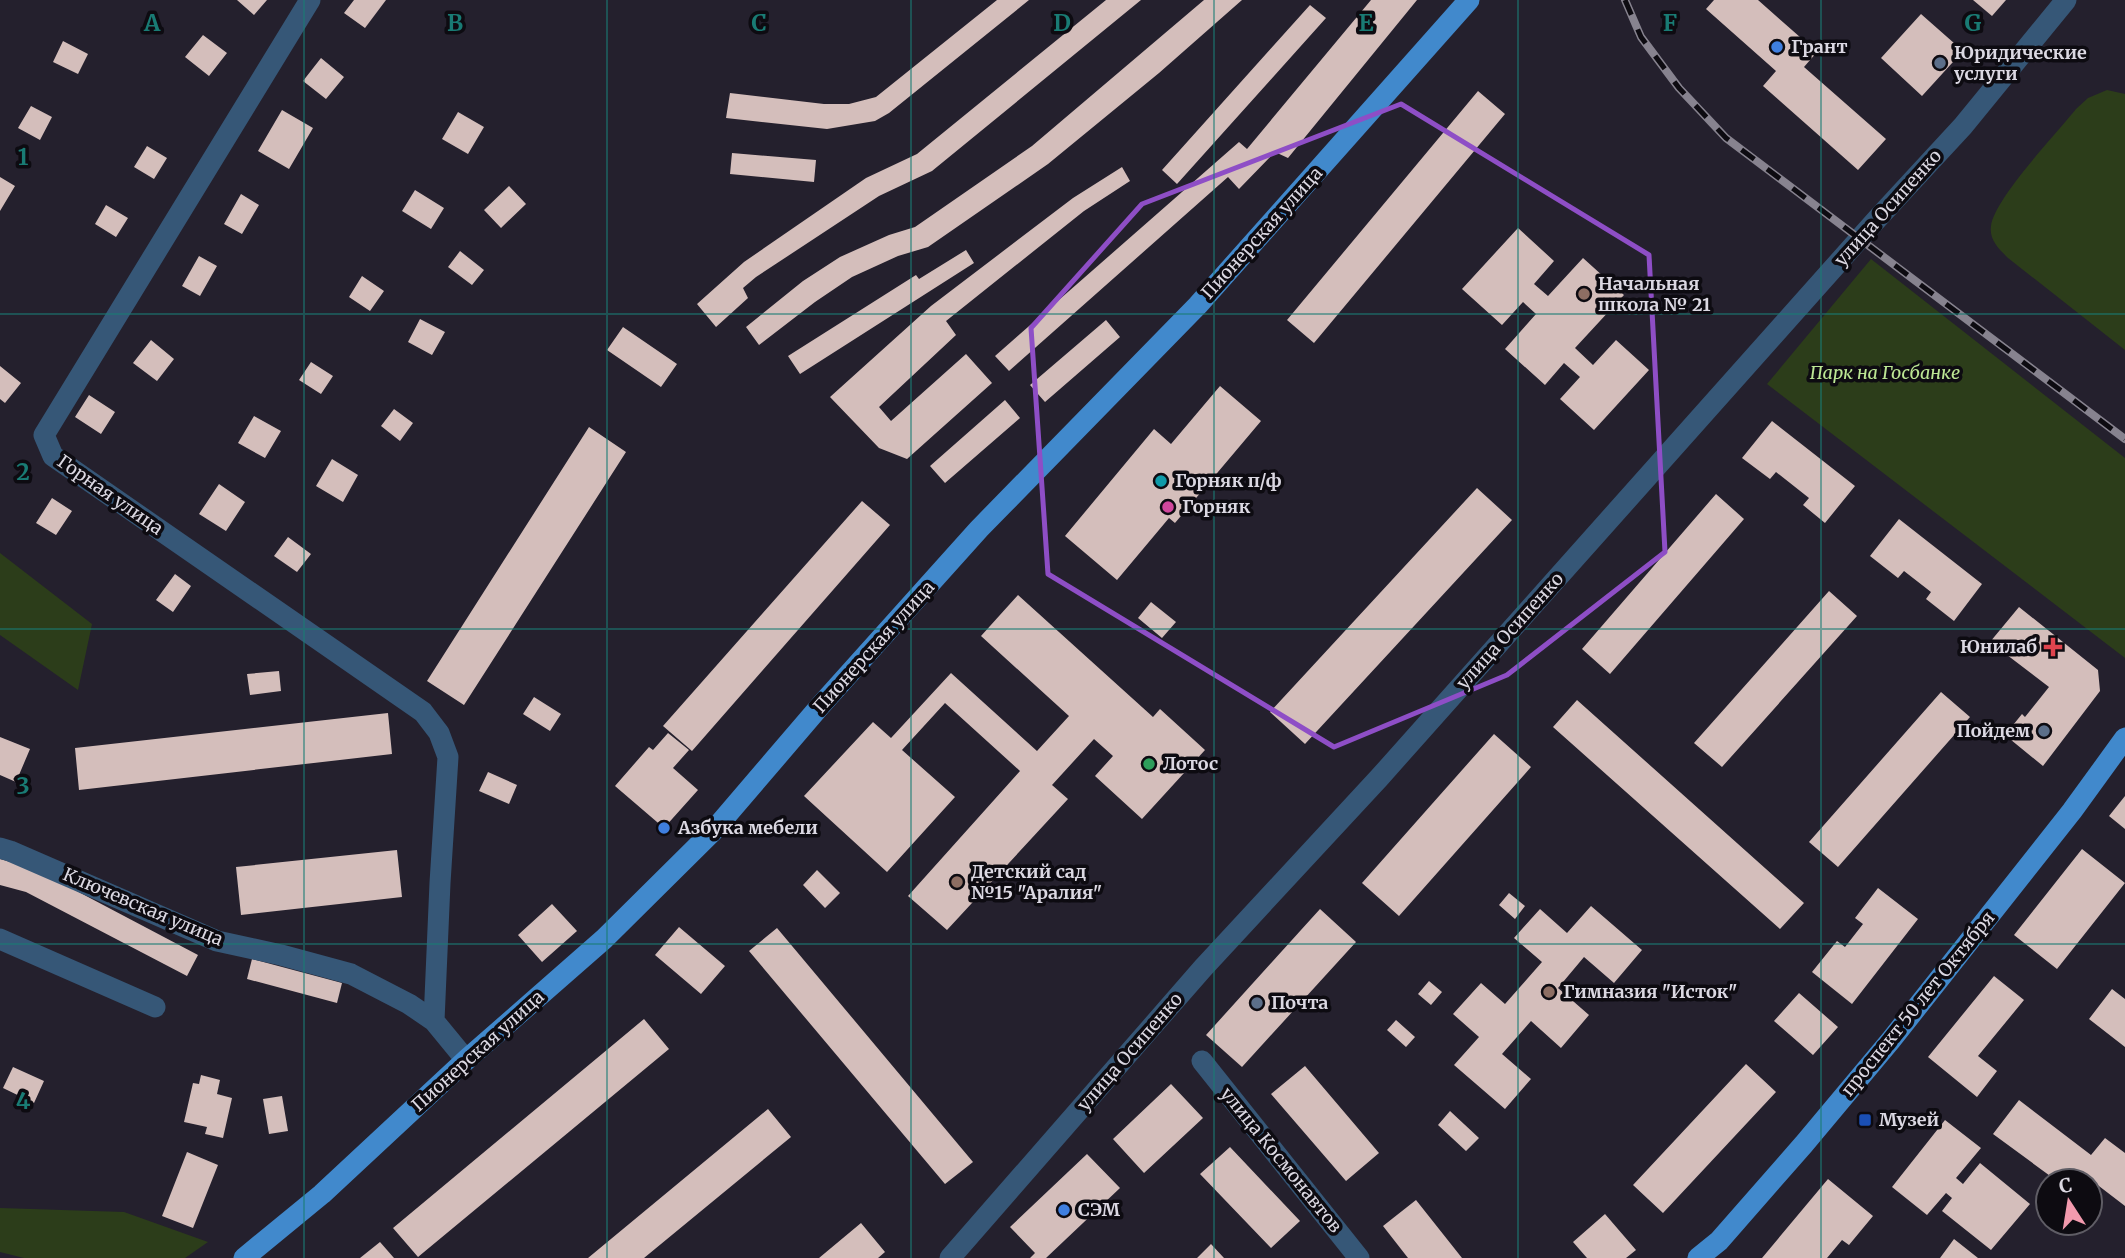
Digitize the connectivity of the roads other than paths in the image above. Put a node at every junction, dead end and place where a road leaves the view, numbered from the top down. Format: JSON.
{"nodes":[{"id":1,"x":310,"y":0,"type":"edge"},
{"id":2,"x":1469,"y":0,"type":"edge"},
{"id":3,"x":2066,"y":0,"type":"edge"},
{"id":4,"x":2125,"y":738,"type":"edge"},
{"id":5,"x":0,"y":848,"type":"edge"},
{"id":6,"x":0,"y":939,"type":"edge"},
{"id":7,"x":155,"y":1007,"type":"dead end"},
{"id":8,"x":435,"y":1021,"type":"junction"},
{"id":9,"x":466,"y":1060,"type":"junction"},
{"id":10,"x":1202,"y":1061,"type":"dead end"},
{"id":11,"x":244,"y":1258,"type":"edge"},
{"id":12,"x":950,"y":1258,"type":"edge"},
{"id":13,"x":1359,"y":1258,"type":"edge"},
{"id":14,"x":1698,"y":1258,"type":"edge"}],
"edges":[{"from":1,"to":8,"type":"street","name":"Горная улица"},
{"from":2,"to":9,"type":"main road","name":"Пионерская улица"},
{"from":3,"to":12,"type":"street","name":"улица Осипенко"},
{"from":4,"to":14,"type":"main road","name":"проспект 50 лет Октября"},
{"from":5,"to":8,"type":"street","name":"Ключевская улица"},
{"from":6,"to":7,"type":"street"},
{"from":8,"to":9,"type":"street","name":"Ключевская улица"},
{"from":9,"to":11,"type":"main road","name":"Пионерская улица"},
{"from":10,"to":13,"type":"street","name":"улица Космонавтов"}]}
